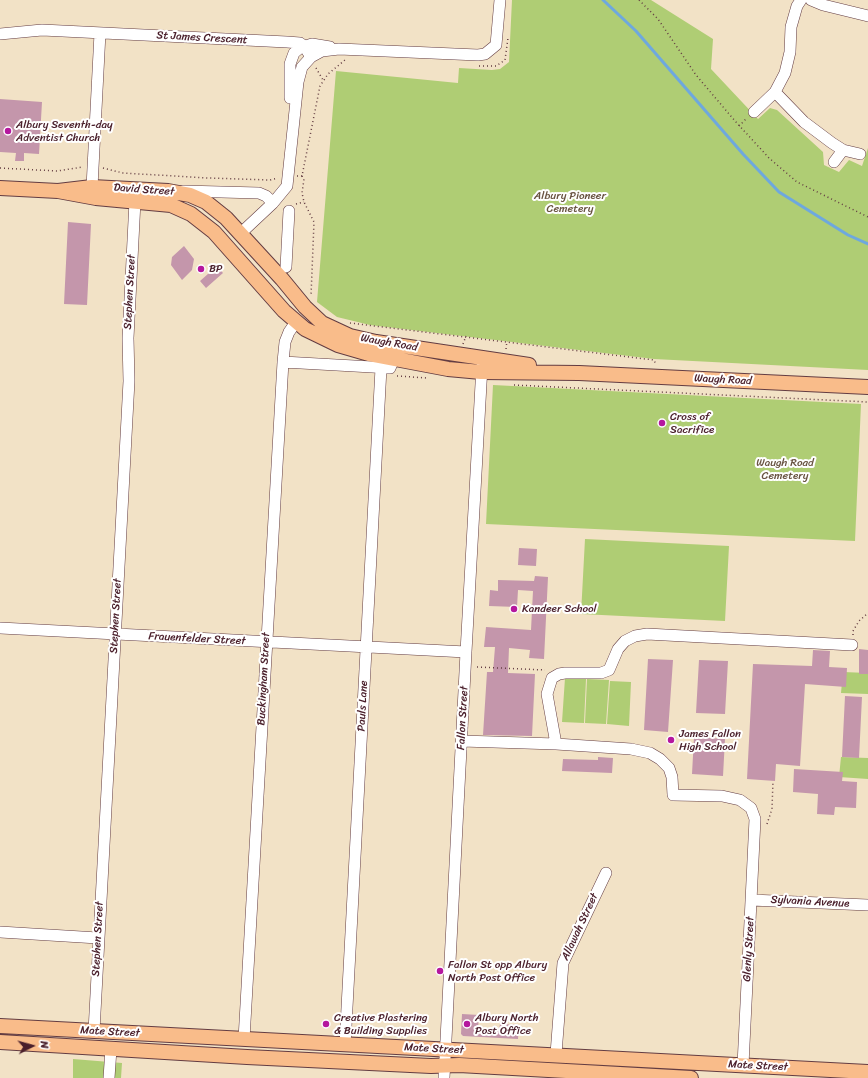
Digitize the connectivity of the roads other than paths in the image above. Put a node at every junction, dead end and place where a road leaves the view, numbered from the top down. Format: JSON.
{"nodes":[{"id":1,"x":500,"y":0,"type":"edge"},
{"id":2,"x":801,"y":0,"type":"edge"},
{"id":3,"x":811,"y":0,"type":"edge"},
{"id":4,"x":868,"y":16,"type":"edge"},
{"id":5,"x":100,"y":33,"type":"junction"},
{"id":6,"x":0,"y":34,"type":"edge"},
{"id":7,"x":304,"y":46,"type":"junction"},
{"id":8,"x":339,"y":49,"type":"junction"},
{"id":9,"x":312,"y":61,"type":"junction"},
{"id":10,"x":775,"y":92,"type":"junction"},
{"id":11,"x":754,"y":112,"type":"dead end"},
{"id":12,"x":292,"y":131,"type":"junction"},
{"id":13,"x":843,"y":150,"type":"junction"},
{"id":14,"x":860,"y":154,"type":"dead end"},
{"id":15,"x":834,"y":162,"type":"dead end"},
{"id":16,"x":92,"y":187,"type":"junction"},
{"id":17,"x":0,"y":188,"type":"edge"},
{"id":18,"x":58,"y":191,"type":"junction"},
{"id":19,"x":168,"y":191,"type":"junction"},
{"id":20,"x":134,"y":201,"type":"junction"},
{"id":21,"x":274,"y":202,"type":"junction"},
{"id":22,"x":241,"y":233,"type":"junction"},
{"id":23,"x":227,"y":246,"type":"junction"},
{"id":24,"x":286,"y":267,"type":"dead end"},
{"id":25,"x":296,"y":322,"type":"junction"},
{"id":26,"x":483,"y":358,"type":"junction"},
{"id":27,"x":394,"y":359,"type":"junction"},
{"id":28,"x":283,"y":362,"type":"junction"},
{"id":29,"x":381,"y":368,"type":"junction"},
{"id":30,"x":481,"y":372,"type":"junction"},
{"id":31,"x":579,"y":373,"type":"junction"},
{"id":32,"x":868,"y":387,"type":"edge"},
{"id":33,"x":0,"y":628,"type":"edge"},
{"id":34,"x":115,"y":635,"type":"junction"},
{"id":35,"x":266,"y":642,"type":"junction"},
{"id":36,"x":852,"y":645,"type":"road end"},
{"id":37,"x":366,"y":647,"type":"junction"},
{"id":38,"x":466,"y":652,"type":"junction"},
{"id":39,"x":462,"y":741,"type":"junction"},
{"id":40,"x":556,"y":744,"type":"junction"},
{"id":41,"x":606,"y":874,"type":"dead end"},
{"id":42,"x":751,"y":900,"type":"junction"},
{"id":43,"x":868,"y":905,"type":"edge"},
{"id":44,"x":0,"y":932,"type":"edge"},
{"id":45,"x":98,"y":938,"type":"junction"},
{"id":46,"x":0,"y":1026,"type":"edge"},
{"id":47,"x":94,"y":1031,"type":"junction"},
{"id":48,"x":244,"y":1039,"type":"junction"},
{"id":49,"x":0,"y":1042,"type":"edge"},
{"id":50,"x":345,"y":1045,"type":"junction"},
{"id":51,"x":111,"y":1049,"type":"junction"},
{"id":52,"x":445,"y":1050,"type":"junction"},
{"id":53,"x":556,"y":1054,"type":"junction"},
{"id":54,"x":743,"y":1065,"type":"junction"},
{"id":55,"x":444,"y":1072,"type":"edge"},
{"id":56,"x":868,"y":1072,"type":"edge"},
{"id":57,"x":109,"y":1078,"type":"edge"},
{"id":58,"x":691,"y":1078,"type":"edge"}],
"edges":[{"from":1,"to":8,"type":"street","name":"St James Crescent"},
{"from":2,"to":10,"type":"street"},
{"from":3,"to":4,"type":"street"},
{"from":5,"to":6,"type":"street","name":"St James Crescent"},
{"from":5,"to":7,"type":"street","name":"St James Crescent"},
{"from":5,"to":16,"type":"street"},
{"from":7,"to":8,"type":"street","name":"St James Crescent"},
{"from":7,"to":9,"type":"street"},
{"from":7,"to":12,"type":"street"},
{"from":8,"to":9,"type":"street","name":"St James Crescent"},
{"from":9,"to":12,"type":"street"},
{"from":10,"to":11,"type":"street"},
{"from":10,"to":13,"type":"street"},
{"from":12,"to":21,"type":"street"},
{"from":13,"to":14,"type":"street"},
{"from":13,"to":15,"type":"street"},
{"from":16,"to":18,"type":"main road","name":"David Street"},
{"from":16,"to":19,"type":"main road","name":"David Street"},
{"from":17,"to":18,"type":"main road","name":"David Street"},
{"from":18,"to":20,"type":"main road","name":"David Street"},
{"from":19,"to":21,"type":"street"},
{"from":19,"to":22,"type":"main road","name":"David Street"},
{"from":20,"to":23,"type":"main road","name":"David Street"},
{"from":20,"to":34,"type":"street","name":"Stephen Street"},
{"from":21,"to":22,"type":"street"},
{"from":21,"to":24,"type":"street"},
{"from":22,"to":23,"type":"main road"},
{"from":22,"to":26,"type":"main road","name":"Waugh Road"},
{"from":23,"to":25,"type":"main road","name":"Waugh Road"},
{"from":25,"to":27,"type":"main road","name":"Waugh Road"},
{"from":25,"to":28,"type":"street","name":"Buckingham Street"},
{"from":26,"to":30,"type":"street","name":"Fallon Street"},
{"from":26,"to":31,"type":"main road","name":"Waugh Road"},
{"from":27,"to":29,"type":"street","name":"Waugh Road"},
{"from":27,"to":30,"type":"main road","name":"Waugh Road"},
{"from":28,"to":29,"type":"street"},
{"from":28,"to":35,"type":"street","name":"Buckingham Street"},
{"from":29,"to":37,"type":"street","name":"Pauls Lane"},
{"from":30,"to":31,"type":"main road","name":"Waugh Road"},
{"from":30,"to":38,"type":"street","name":"Fallon Street"},
{"from":31,"to":32,"type":"main road","name":"Waugh Road"},
{"from":33,"to":34,"type":"street","name":"Frauenfelder Street"},
{"from":34,"to":35,"type":"street","name":"Frauenfelder Street"},
{"from":34,"to":45,"type":"street","name":"Stephen Street"},
{"from":35,"to":37,"type":"street","name":"Frauenfelder Street"},
{"from":35,"to":48,"type":"street","name":"Buckingham Street"},
{"from":36,"to":40,"type":"street"},
{"from":37,"to":38,"type":"street","name":"Frauenfelder Street"},
{"from":37,"to":50,"type":"street","name":"Pauls Lane"},
{"from":38,"to":39,"type":"street","name":"Fallon Street"},
{"from":39,"to":40,"type":"street"},
{"from":39,"to":52,"type":"street","name":"Fallon Street"},
{"from":40,"to":42,"type":"street","name":"Glenly Street"},
{"from":41,"to":53,"type":"street","name":"Allawah Street"},
{"from":42,"to":43,"type":"street","name":"Sylvania Avenue"},
{"from":42,"to":54,"type":"street","name":"Glenly Street"},
{"from":44,"to":45,"type":"street"},
{"from":45,"to":47,"type":"street","name":"Stephen Street"},
{"from":46,"to":47,"type":"main road","name":"Mate Street"},
{"from":47,"to":48,"type":"main road","name":"Mate Street"},
{"from":48,"to":50,"type":"main road","name":"Mate Street"},
{"from":49,"to":51,"type":"main road","name":"Mate Street"},
{"from":50,"to":52,"type":"main road","name":"Mate Street"},
{"from":51,"to":55,"type":"main road","name":"Mate Street"},
{"from":51,"to":57,"type":"street"},
{"from":52,"to":53,"type":"main road","name":"Mate Street"},
{"from":52,"to":55,"type":"street","name":"Fallon Street"},
{"from":53,"to":54,"type":"main road","name":"Mate Street"},
{"from":54,"to":56,"type":"main road","name":"Mate Street"},
{"from":55,"to":58,"type":"main road","name":"Mate Street"}]}
